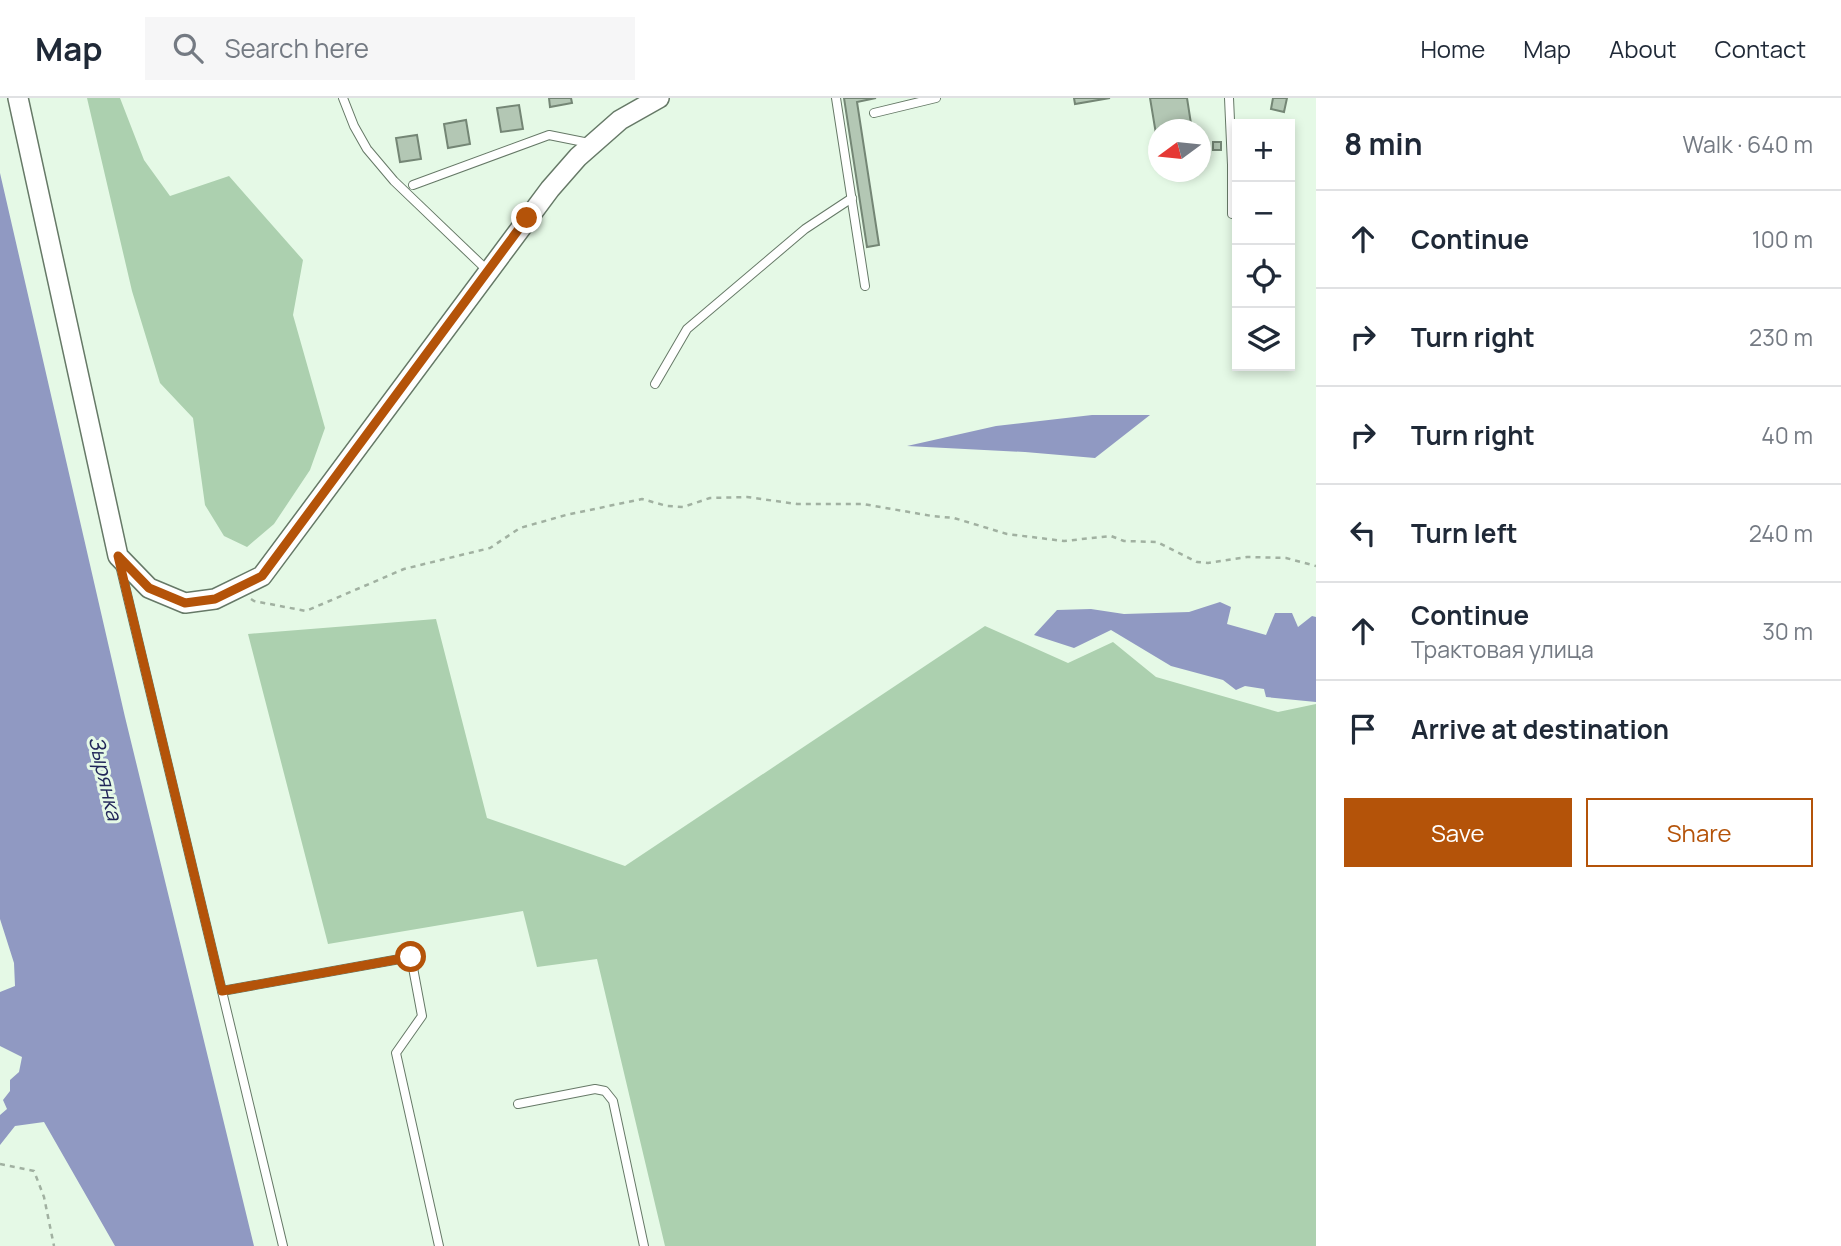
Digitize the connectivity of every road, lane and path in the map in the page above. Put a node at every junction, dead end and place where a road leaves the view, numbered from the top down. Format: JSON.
{"nodes":[{"id":1,"x":18,"y":98,"type":"edge"},
{"id":2,"x":342,"y":98,"type":"edge"},
{"id":3,"x":659,"y":98,"type":"edge"},
{"id":4,"x":836,"y":98,"type":"edge"},
{"id":5,"x":936,"y":98,"type":"edge"},
{"id":6,"x":1228,"y":98,"type":"edge"},
{"id":7,"x":874,"y":113,"type":"dead end"},
{"id":8,"x":1232,"y":136,"type":"edge"},
{"id":9,"x":593,"y":144,"type":"junction"},
{"id":10,"x":413,"y":185,"type":"dead end"},
{"id":11,"x":852,"y":198,"type":"junction"},
{"id":12,"x":488,"y":271,"type":"junction"},
{"id":13,"x":865,"y":286,"type":"dead end"},
{"id":14,"x":654,"y":384,"type":"dead end"},
{"id":15,"x":118,"y":556,"type":"junction"},
{"id":16,"x":1316,"y":566,"type":"edge"},
{"id":17,"x":237,"y":589,"type":"junction"},
{"id":18,"x":222,"y":991,"type":"junction"},
{"id":19,"x":518,"y":1104,"type":"dead end"},
{"id":20,"x":0,"y":1164,"type":"edge"},
{"id":21,"x":54,"y":1246,"type":"edge"},
{"id":22,"x":283,"y":1246,"type":"edge"},
{"id":23,"x":439,"y":1246,"type":"edge"},
{"id":24,"x":644,"y":1246,"type":"edge"}],
"edges":[{"from":1,"to":15,"type":"street"},
{"from":2,"to":12,"type":"lane"},
{"from":3,"to":9,"type":"street"},
{"from":4,"to":11,"type":"lane"},
{"from":5,"to":7,"type":"lane"},
{"from":6,"to":8,"type":"lane"},
{"from":9,"to":10,"type":"lane"},
{"from":9,"to":12,"type":"street"},
{"from":11,"to":13,"type":"lane"},
{"from":11,"to":14,"type":"lane"},
{"from":12,"to":17,"type":"street"},
{"from":15,"to":17,"type":"street"},
{"from":15,"to":18,"type":"lane"},
{"from":16,"to":17,"type":"path"},
{"from":18,"to":22,"type":"lane"},
{"from":18,"to":23,"type":"lane"},
{"from":19,"to":24,"type":"lane"},
{"from":20,"to":21,"type":"path"}]}
